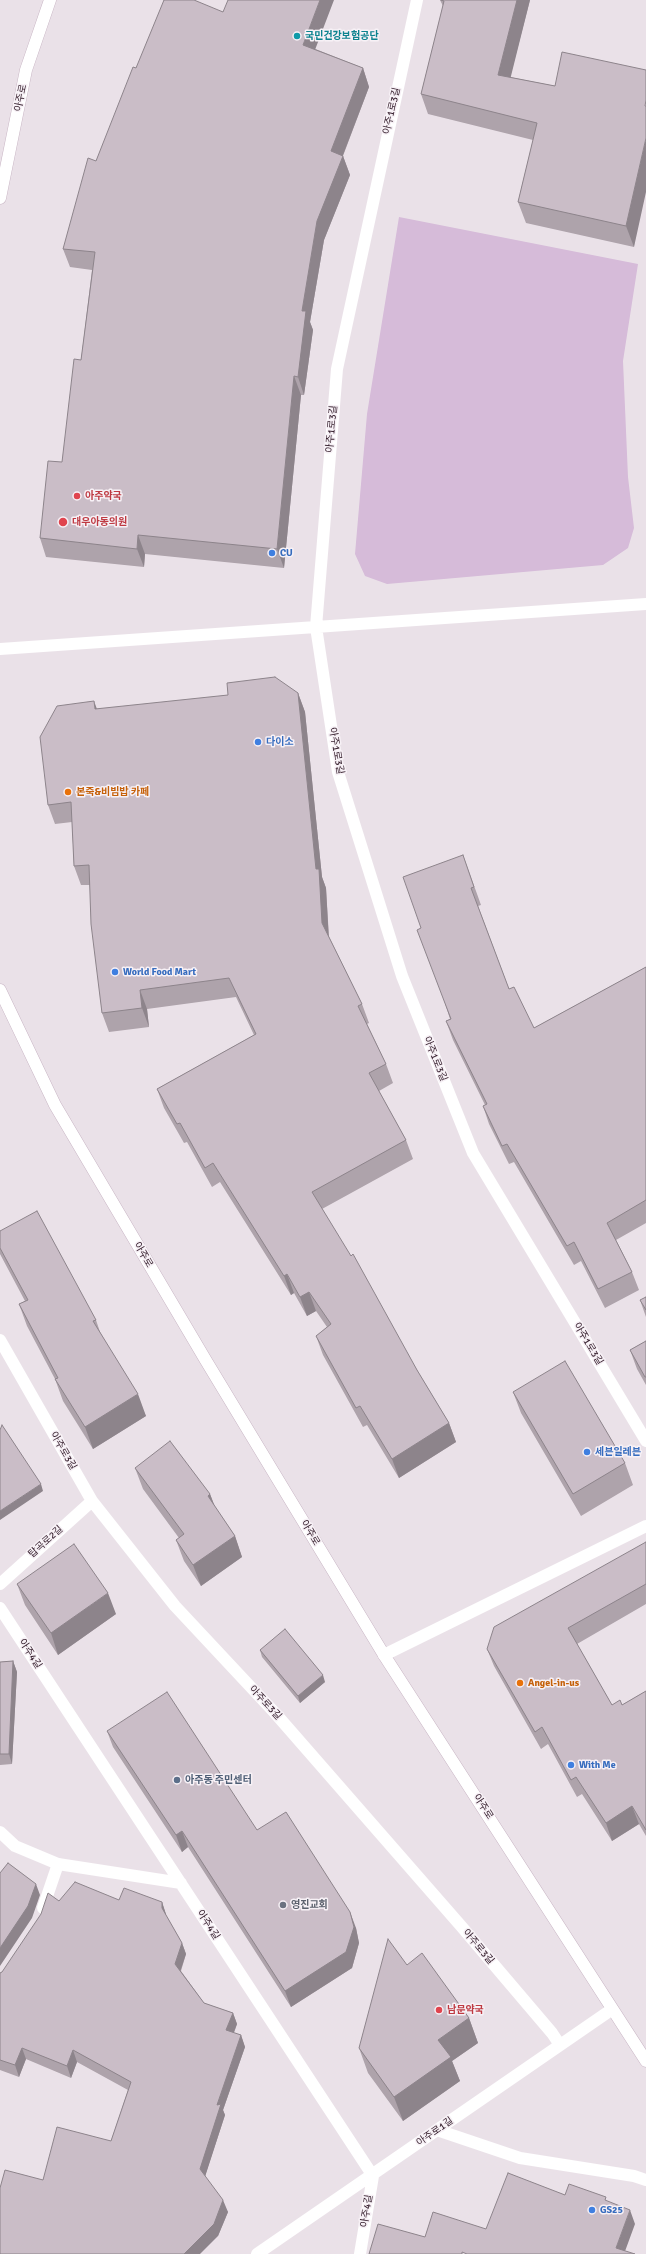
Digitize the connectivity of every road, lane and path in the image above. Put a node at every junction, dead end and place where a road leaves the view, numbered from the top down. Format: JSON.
{"nodes":[{"id":1,"x":50,"y":0,"type":"edge"},
{"id":2,"x":417,"y":0,"type":"edge"},
{"id":3,"x":0,"y":198,"type":"edge"},
{"id":4,"x":646,"y":604,"type":"edge"},
{"id":5,"x":316,"y":627,"type":"junction"},
{"id":6,"x":0,"y":649,"type":"edge"},
{"id":7,"x":0,"y":990,"type":"edge"},
{"id":8,"x":0,"y":1340,"type":"edge"},
{"id":9,"x":646,"y":1441,"type":"edge"},
{"id":10,"x":92,"y":1501,"type":"junction"},
{"id":11,"x":646,"y":1526,"type":"edge"},
{"id":12,"x":0,"y":1584,"type":"edge"},
{"id":13,"x":0,"y":1608,"type":"edge"},
{"id":14,"x":384,"y":1655,"type":"junction"},
{"id":15,"x":0,"y":1832,"type":"edge"},
{"id":16,"x":58,"y":1864,"type":"junction"},
{"id":17,"x":181,"y":1883,"type":"junction"},
{"id":18,"x":39,"y":1921,"type":"edge"},
{"id":19,"x":611,"y":2010,"type":"junction"},
{"id":20,"x":560,"y":2045,"type":"junction"},
{"id":21,"x":646,"y":2061,"type":"edge"},
{"id":22,"x":437,"y":2130,"type":"junction"},
{"id":23,"x":373,"y":2176,"type":"junction"},
{"id":24,"x":646,"y":2180,"type":"edge"},
{"id":25,"x":257,"y":2254,"type":"edge"},
{"id":26,"x":360,"y":2254,"type":"edge"}],
"edges":[{"from":1,"to":3,"type":"street","name":"아주로"},
{"from":2,"to":5,"type":"street","name":"아주1로3길"},
{"from":4,"to":5,"type":"street"},
{"from":5,"to":6,"type":"street"},
{"from":5,"to":9,"type":"street","name":"아주1로3길"},
{"from":7,"to":14,"type":"street","name":"아주로"},
{"from":8,"to":10,"type":"street","name":"아주로3길"},
{"from":10,"to":12,"type":"street","name":"탑곡로2길"},
{"from":10,"to":20,"type":"street","name":"아주로3길"},
{"from":11,"to":14,"type":"street"},
{"from":13,"to":17,"type":"street","name":"아주4길"},
{"from":14,"to":19,"type":"street","name":"아주로"},
{"from":15,"to":16,"type":"street"},
{"from":16,"to":17,"type":"street"},
{"from":16,"to":18,"type":"street"},
{"from":17,"to":23,"type":"street","name":"아주4길"},
{"from":19,"to":20,"type":"street","name":"아주로1길"},
{"from":19,"to":21,"type":"street","name":"아주로"},
{"from":20,"to":22,"type":"street","name":"아주로1길"},
{"from":22,"to":23,"type":"street","name":"아주로1길"},
{"from":22,"to":24,"type":"street"},
{"from":23,"to":25,"type":"street","name":"아주로1길"},
{"from":23,"to":26,"type":"street","name":"아주4길"}]}
